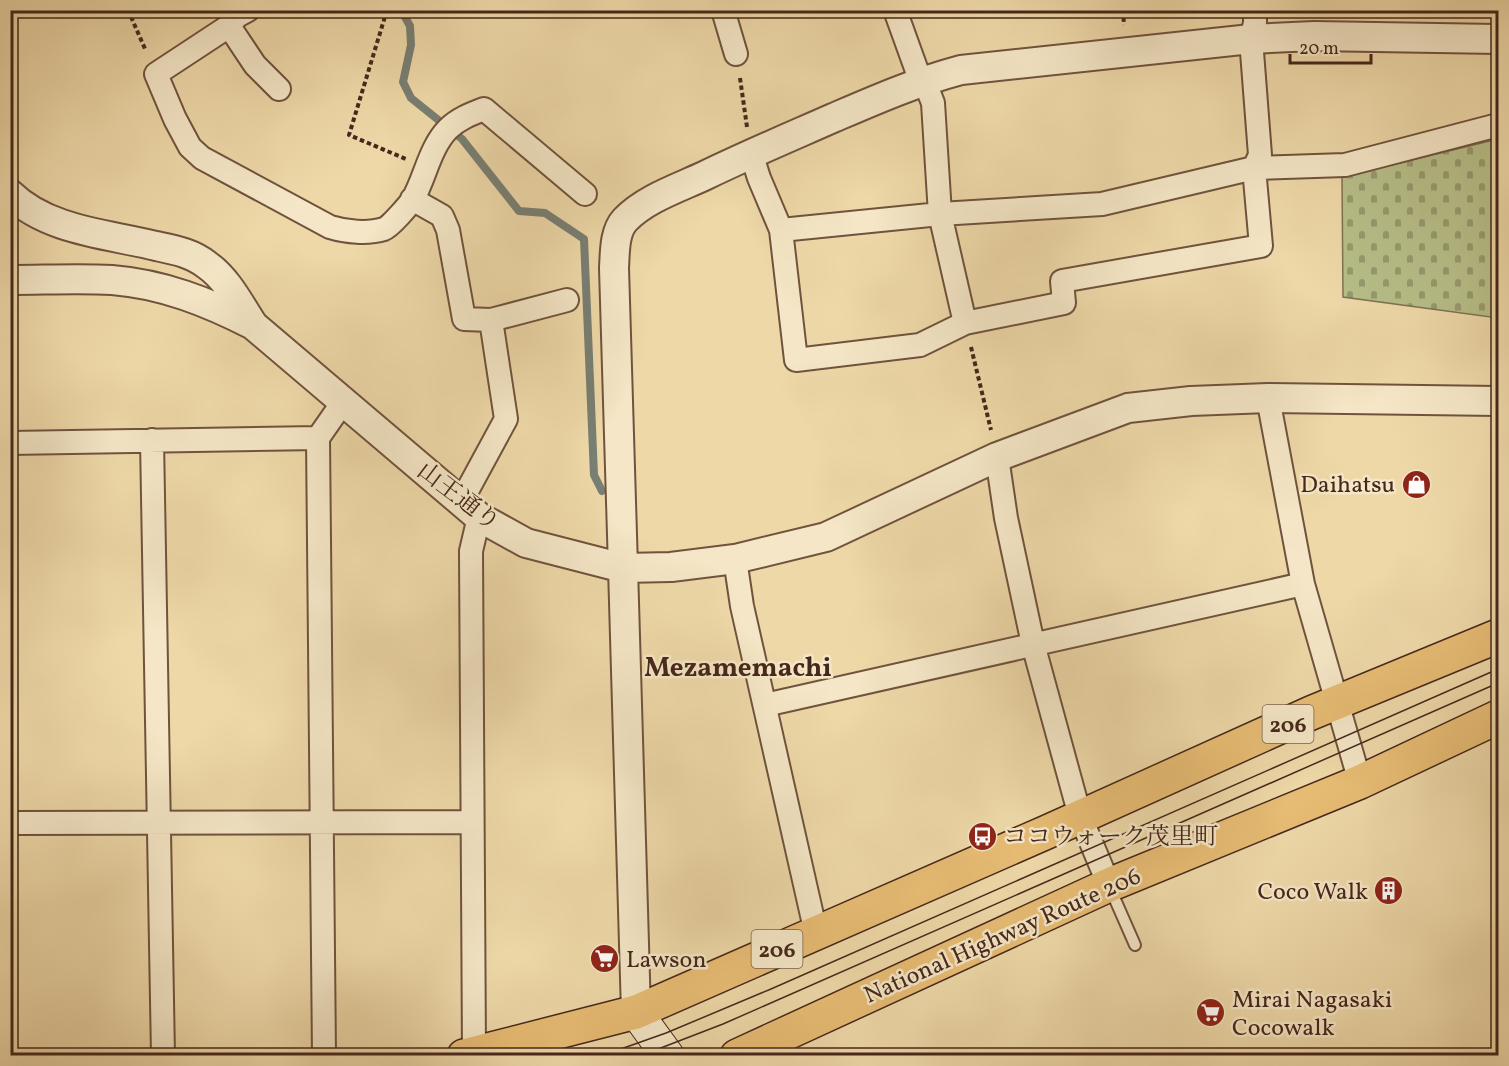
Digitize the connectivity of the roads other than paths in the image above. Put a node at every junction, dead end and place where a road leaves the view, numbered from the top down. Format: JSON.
{"nodes":[{"id":1,"x":248,"y":10,"type":"edge"},
{"id":2,"x":723,"y":10,"type":"edge"},
{"id":3,"x":895,"y":10,"type":"edge"},
{"id":4,"x":1255,"y":10,"type":"edge"},
{"id":5,"x":229,"y":26,"type":"junction"},
{"id":6,"x":1251,"y":39,"type":"junction"},
{"id":7,"x":1498,"y":39,"type":"edge"},
{"id":8,"x":736,"y":54,"type":"road end"},
{"id":9,"x":924,"y":80,"type":"junction"},
{"id":10,"x":279,"y":89,"type":"dead end"},
{"id":11,"x":1498,"y":125,"type":"edge"},
{"id":12,"x":752,"y":153,"type":"junction"},
{"id":13,"x":1254,"y":168,"type":"junction"},
{"id":14,"x":10,"y":194,"type":"edge"},
{"id":15,"x":585,"y":194,"type":"dead end"},
{"id":16,"x":412,"y":200,"type":"junction"},
{"id":17,"x":940,"y":214,"type":"junction"},
{"id":18,"x":781,"y":230,"type":"junction"},
{"id":19,"x":10,"y":280,"type":"edge"},
{"id":20,"x":567,"y":300,"type":"dead end"},
{"id":21,"x":491,"y":320,"type":"junction"},
{"id":22,"x":965,"y":323,"type":"junction"},
{"id":23,"x":253,"y":325,"type":"junction"},
{"id":24,"x":1268,"y":398,"type":"junction"},
{"id":25,"x":1498,"y":401,"type":"edge"},
{"id":26,"x":343,"y":402,"type":"junction"},
{"id":27,"x":318,"y":438,"type":"junction"},
{"id":28,"x":152,"y":440,"type":"junction"},
{"id":29,"x":10,"y":442,"type":"edge"},
{"id":30,"x":998,"y":458,"type":"junction"},
{"id":31,"x":470,"y":510,"type":"junction"},
{"id":32,"x":735,"y":559,"type":"junction"},
{"id":33,"x":623,"y":568,"type":"junction"},
{"id":34,"x":1303,"y":584,"type":"junction"},
{"id":35,"x":1498,"y":636,"type":"edge"},
{"id":36,"x":1033,"y":644,"type":"junction"},
{"id":37,"x":1339,"y":702,"type":"junction"},
{"id":38,"x":765,"y":705,"type":"junction"},
{"id":39,"x":1498,"y":717,"type":"edge"},
{"id":40,"x":1360,"y":782,"type":"junction"},
{"id":41,"x":1080,"y":816,"type":"junction"},
{"id":42,"x":321,"y":822,"type":"junction"},
{"id":43,"x":472,"y":822,"type":"junction"},
{"id":44,"x":10,"y":823,"type":"edge"},
{"id":45,"x":158,"y":823,"type":"junction"},
{"id":46,"x":1109,"y":885,"type":"junction"},
{"id":47,"x":816,"y":933,"type":"junction"},
{"id":48,"x":1135,"y":945,"type":"dead end"},
{"id":49,"x":636,"y":1011,"type":"junction"},
{"id":50,"x":469,"y":1054,"type":"edge"},
{"id":51,"x":163,"y":1056,"type":"edge"},
{"id":52,"x":324,"y":1056,"type":"edge"},
{"id":53,"x":644,"y":1056,"type":"edge"},
{"id":54,"x":668,"y":1056,"type":"edge"},
{"id":55,"x":737,"y":1056,"type":"edge"}],
"edges":[{"from":1,"to":5,"type":"street"},
{"from":2,"to":8,"type":"street"},
{"from":3,"to":9,"type":"street"},
{"from":4,"to":6,"type":"street"},
{"from":5,"to":10,"type":"street"},
{"from":5,"to":16,"type":"street"},
{"from":6,"to":7,"type":"street"},
{"from":6,"to":9,"type":"street"},
{"from":6,"to":13,"type":"street"},
{"from":9,"to":12,"type":"street"},
{"from":9,"to":17,"type":"street"},
{"from":11,"to":13,"type":"street"},
{"from":12,"to":18,"type":"street"},
{"from":12,"to":33,"type":"street"},
{"from":13,"to":17,"type":"street"},
{"from":13,"to":22,"type":"street"},
{"from":14,"to":23,"type":"street"},
{"from":15,"to":16,"type":"street"},
{"from":16,"to":21,"type":"street"},
{"from":17,"to":18,"type":"street"},
{"from":17,"to":22,"type":"street"},
{"from":18,"to":22,"type":"street"},
{"from":19,"to":23,"type":"street","name":"山王通り"},
{"from":20,"to":21,"type":"street"},
{"from":21,"to":31,"type":"street"},
{"from":23,"to":26,"type":"street","name":"山王通り"},
{"from":24,"to":25,"type":"street","name":"山王通り"},
{"from":24,"to":30,"type":"street","name":"山王通り"},
{"from":24,"to":34,"type":"street"},
{"from":26,"to":27,"type":"street"},
{"from":26,"to":31,"type":"street","name":"山王通り"},
{"from":27,"to":28,"type":"street"},
{"from":27,"to":42,"type":"street"},
{"from":28,"to":29,"type":"street"},
{"from":28,"to":45,"type":"street"},
{"from":30,"to":32,"type":"street","name":"山王通り"},
{"from":30,"to":36,"type":"street"},
{"from":31,"to":33,"type":"street","name":"山王通り"},
{"from":31,"to":43,"type":"street"},
{"from":32,"to":33,"type":"street","name":"山王通り"},
{"from":32,"to":38,"type":"street"},
{"from":33,"to":49,"type":"street"},
{"from":34,"to":36,"type":"street"},
{"from":34,"to":37,"type":"street"},
{"from":35,"to":37,"type":"highway","number":"206"},
{"from":36,"to":38,"type":"street"},
{"from":36,"to":41,"type":"street"},
{"from":37,"to":40,"type":"street"},
{"from":37,"to":41,"type":"highway","number":"206"},
{"from":38,"to":47,"type":"street"},
{"from":39,"to":40,"type":"highway","name":"National Highway Route 206"},
{"from":40,"to":46,"type":"highway","name":"National Highway Route 206"},
{"from":41,"to":46,"type":"street"},
{"from":41,"to":47,"type":"highway","number":"206"},
{"from":42,"to":43,"type":"street"},
{"from":42,"to":45,"type":"street"},
{"from":42,"to":52,"type":"street"},
{"from":43,"to":50,"type":"street"},
{"from":44,"to":45,"type":"street"},
{"from":45,"to":51,"type":"street"},
{"from":46,"to":48,"type":"lane"},
{"from":46,"to":55,"type":"highway","name":"National Highway Route 206"},
{"from":47,"to":49,"type":"highway","number":"206"},
{"from":49,"to":50,"type":"highway","number":"206"},
{"from":49,"to":53,"type":"main road"},
{"from":49,"to":54,"type":"main road"}]}
